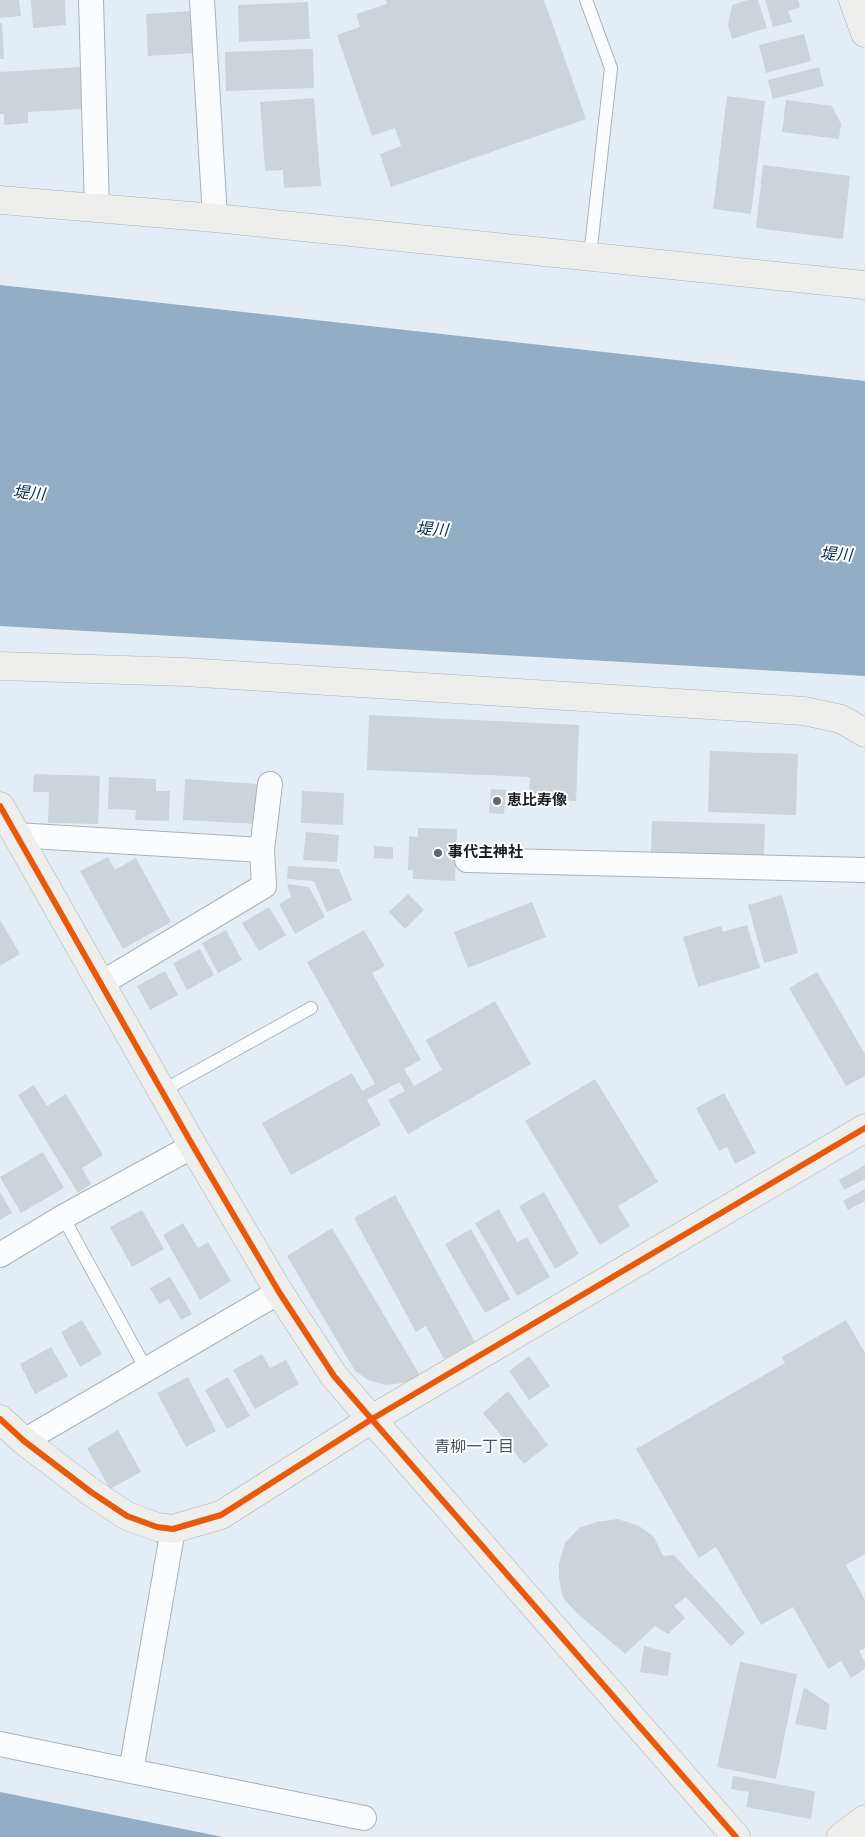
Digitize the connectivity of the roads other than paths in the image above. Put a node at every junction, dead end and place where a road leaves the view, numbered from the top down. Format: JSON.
{"nodes":[{"id":1,"x":91,"y":0,"type":"edge"},
{"id":2,"x":202,"y":0,"type":"edge"},
{"id":3,"x":586,"y":0,"type":"edge"},
{"id":4,"x":853,"y":0,"type":"edge"},
{"id":5,"x":865,"y":33,"type":"edge"},
{"id":6,"x":0,"y":200,"type":"edge"},
{"id":7,"x":97,"y":208,"type":"junction"},
{"id":8,"x":215,"y":218,"type":"junction"},
{"id":9,"x":590,"y":256,"type":"junction"},
{"id":10,"x":865,"y":285,"type":"edge"},
{"id":11,"x":0,"y":666,"type":"edge"},
{"id":12,"x":865,"y":733,"type":"edge"},
{"id":13,"x":270,"y":784,"type":"dead end"},
{"id":14,"x":0,"y":806,"type":"edge"},
{"id":15,"x":16,"y":835,"type":"junction"},
{"id":16,"x":262,"y":850,"type":"junction"},
{"id":17,"x":467,"y":860,"type":"dead end"},
{"id":18,"x":865,"y":870,"type":"edge"},
{"id":19,"x":102,"y":983,"type":"junction"},
{"id":20,"x":311,"y":1008,"type":"dead end"},
{"id":21,"x":162,"y":1091,"type":"junction"},
{"id":22,"x":865,"y":1128,"type":"edge"},
{"id":23,"x":193,"y":1146,"type":"junction"},
{"id":24,"x":64,"y":1217,"type":"junction"},
{"id":25,"x":0,"y":1255,"type":"edge"},
{"id":26,"x":279,"y":1292,"type":"junction"},
{"id":27,"x":146,"y":1369,"type":"junction"},
{"id":28,"x":0,"y":1419,"type":"edge"},
{"id":29,"x":372,"y":1419,"type":"junction"},
{"id":30,"x":24,"y":1441,"type":"junction"},
{"id":31,"x":173,"y":1529,"type":"junction"},
{"id":32,"x":0,"y":1744,"type":"edge"},
{"id":33,"x":131,"y":1771,"type":"junction"},
{"id":34,"x":364,"y":1818,"type":"dead end"},
{"id":35,"x":865,"y":1818,"type":"edge"},
{"id":36,"x":736,"y":1837,"type":"edge"},
{"id":37,"x":841,"y":1837,"type":"edge"}],
"edges":[{"from":1,"to":7,"type":"street"},
{"from":2,"to":8,"type":"street"},
{"from":3,"to":9,"type":"lane"},
{"from":4,"to":5,"type":"street"},
{"from":6,"to":7,"type":"street"},
{"from":7,"to":8,"type":"street"},
{"from":8,"to":9,"type":"street"},
{"from":9,"to":10,"type":"street"},
{"from":11,"to":12,"type":"street"},
{"from":13,"to":16,"type":"street"},
{"from":14,"to":15,"type":"street"},
{"from":15,"to":16,"type":"street"},
{"from":15,"to":19,"type":"street"},
{"from":16,"to":19,"type":"street"},
{"from":17,"to":18,"type":"street"},
{"from":19,"to":21,"type":"street"},
{"from":20,"to":21,"type":"lane"},
{"from":21,"to":23,"type":"street"},
{"from":22,"to":29,"type":"street"},
{"from":23,"to":24,"type":"street"},
{"from":23,"to":26,"type":"street"},
{"from":24,"to":25,"type":"street"},
{"from":24,"to":27,"type":"lane"},
{"from":26,"to":27,"type":"street"},
{"from":26,"to":29,"type":"street"},
{"from":27,"to":30,"type":"street"},
{"from":28,"to":30,"type":"street"},
{"from":29,"to":31,"type":"street"},
{"from":29,"to":36,"type":"street"},
{"from":30,"to":31,"type":"street"},
{"from":31,"to":33,"type":"street"},
{"from":32,"to":33,"type":"street"},
{"from":33,"to":34,"type":"street"},
{"from":35,"to":37,"type":"street"}]}
